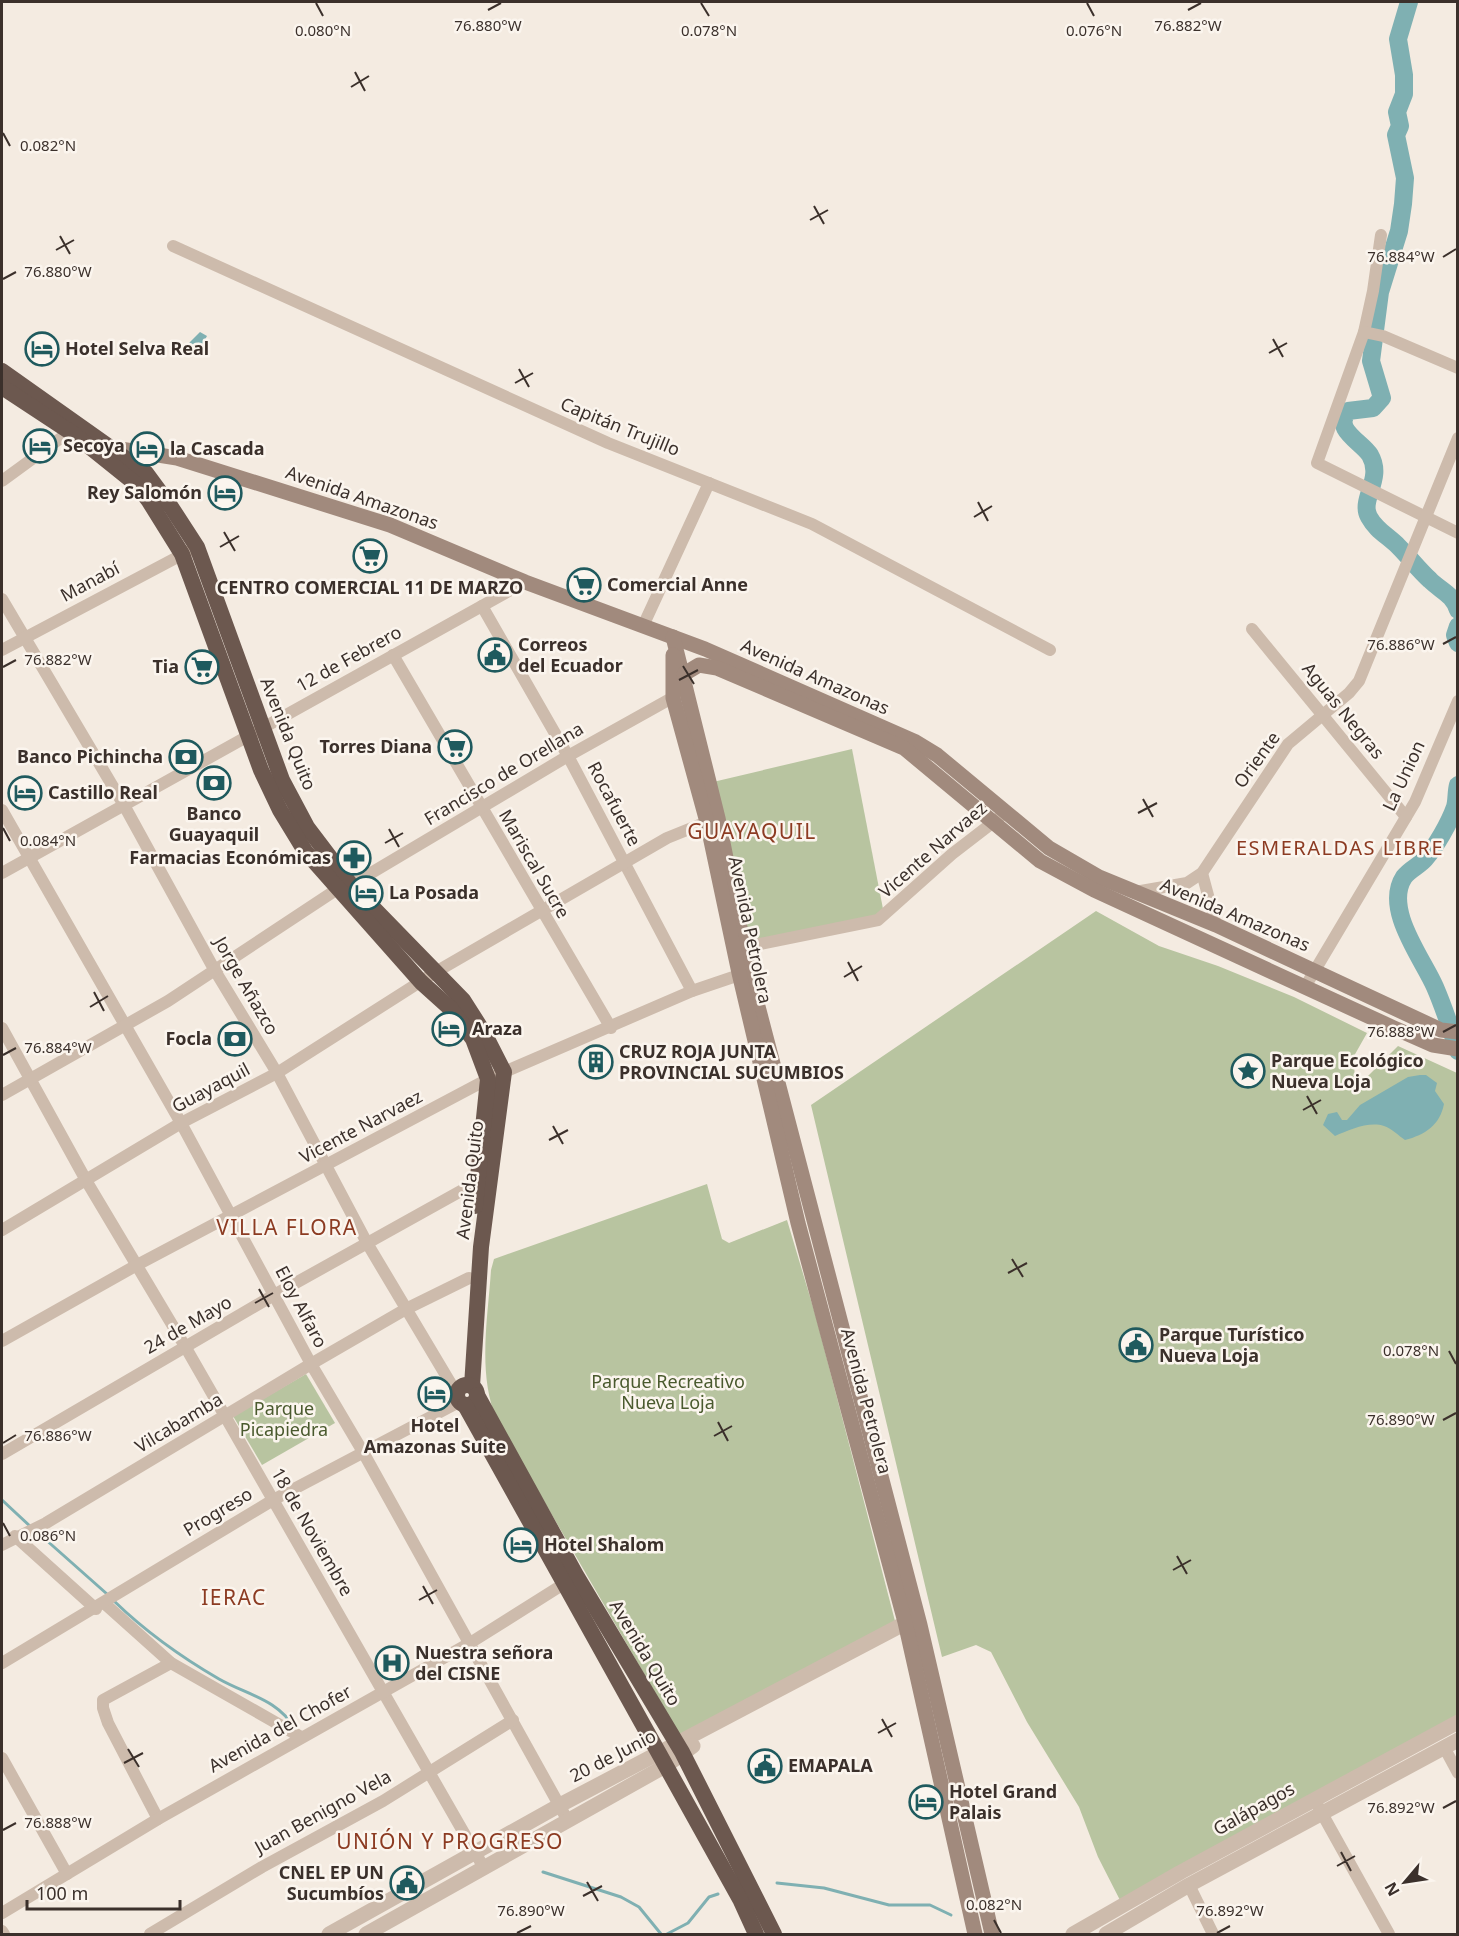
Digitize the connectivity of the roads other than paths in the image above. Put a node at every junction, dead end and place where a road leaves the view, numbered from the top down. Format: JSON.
{"nodes":[{"id":1,"x":1381,"y":235,"type":"dead end"},
{"id":2,"x":173,"y":246,"type":"dead end"},
{"id":3,"x":1372,"y":334,"type":"junction"},
{"id":4,"x":1458,"y":368,"type":"edge"},
{"id":5,"x":2,"y":371,"type":"edge"},
{"id":6,"x":2,"y":387,"type":"edge"},
{"id":7,"x":69,"y":432,"type":"junction"},
{"id":8,"x":1458,"y":438,"type":"edge"},
{"id":9,"x":114,"y":448,"type":"junction"},
{"id":10,"x":2,"y":481,"type":"edge"},
{"id":11,"x":709,"y":483,"type":"junction"},
{"id":12,"x":1426,"y":519,"type":"junction"},
{"id":13,"x":1458,"y":533,"type":"edge"},
{"id":14,"x":189,"y":551,"type":"junction"},
{"id":15,"x":525,"y":582,"type":"junction"},
{"id":16,"x":2,"y":599,"type":"edge"},
{"id":17,"x":482,"y":606,"type":"junction"},
{"id":18,"x":643,"y":626,"type":"junction"},
{"id":19,"x":1252,"y":629,"type":"dead end"},
{"id":20,"x":673,"y":637,"type":"junction"},
{"id":21,"x":23,"y":638,"type":"junction"},
{"id":22,"x":2,"y":650,"type":"edge"},
{"id":23,"x":1050,"y":650,"type":"dead end"},
{"id":24,"x":393,"y":655,"type":"junction"},
{"id":25,"x":685,"y":682,"type":"junction"},
{"id":26,"x":673,"y":698,"type":"junction"},
{"id":27,"x":1458,"y":701,"type":"edge"},
{"id":28,"x":1323,"y":714,"type":"junction"},
{"id":29,"x":256,"y":730,"type":"junction"},
{"id":30,"x":568,"y":756,"type":"junction"},
{"id":31,"x":125,"y":807,"type":"junction"},
{"id":32,"x":481,"y":809,"type":"junction"},
{"id":33,"x":2,"y":810,"type":"edge"},
{"id":34,"x":1005,"y":811,"type":"junction"},
{"id":35,"x":1406,"y":817,"type":"junction"},
{"id":36,"x":712,"y":820,"type":"junction"},
{"id":37,"x":993,"y":824,"type":"junction"},
{"id":38,"x":29,"y":858,"type":"junction"},
{"id":39,"x":625,"y":863,"type":"junction"},
{"id":40,"x":2,"y":873,"type":"edge"},
{"id":41,"x":1202,"y":873,"type":"junction"},
{"id":42,"x":345,"y":887,"type":"junction"},
{"id":43,"x":1131,"y":892,"type":"junction"},
{"id":44,"x":541,"y":912,"type":"junction"},
{"id":45,"x":1216,"y":926,"type":"junction"},
{"id":46,"x":745,"y":947,"type":"junction"},
{"id":47,"x":214,"y":969,"type":"junction"},
{"id":48,"x":1315,"y":970,"type":"junction"},
{"id":49,"x":744,"y":972,"type":"junction"},
{"id":50,"x":427,"y":977,"type":"junction"},
{"id":51,"x":1305,"y":987,"type":"junction"},
{"id":52,"x":692,"y":991,"type":"junction"},
{"id":53,"x":126,"y":1026,"type":"junction"},
{"id":54,"x":2,"y":1028,"type":"edge"},
{"id":55,"x":611,"y":1028,"type":"junction"},
{"id":56,"x":1458,"y":1032,"type":"edge"},
{"id":57,"x":1458,"y":1049,"type":"edge"},
{"id":58,"x":504,"y":1072,"type":"junction"},
{"id":59,"x":277,"y":1073,"type":"junction"},
{"id":60,"x":31,"y":1078,"type":"junction"},
{"id":61,"x":488,"y":1079,"type":"junction"},
{"id":62,"x":2,"y":1095,"type":"edge"},
{"id":63,"x":181,"y":1124,"type":"junction"},
{"id":64,"x":326,"y":1166,"type":"junction"},
{"id":65,"x":87,"y":1182,"type":"junction"},
{"id":66,"x":483,"y":1183,"type":"junction"},
{"id":67,"x":232,"y":1215,"type":"junction"},
{"id":68,"x":2,"y":1230,"type":"edge"},
{"id":69,"x":367,"y":1243,"type":"junction"},
{"id":70,"x":137,"y":1265,"type":"junction"},
{"id":71,"x":469,"y":1278,"type":"junction"},
{"id":72,"x":274,"y":1295,"type":"junction"},
{"id":73,"x":406,"y":1309,"type":"junction"},
{"id":74,"x":2,"y":1341,"type":"edge"},
{"id":75,"x":186,"y":1348,"type":"junction"},
{"id":76,"x":311,"y":1364,"type":"junction"},
{"id":77,"x":466,"y":1394,"type":"junction"},
{"id":78,"x":225,"y":1417,"type":"junction"},
{"id":79,"x":363,"y":1452,"type":"junction"},
{"id":80,"x":2,"y":1454,"type":"edge"},
{"id":81,"x":273,"y":1500,"type":"junction"},
{"id":82,"x":15,"y":1536,"type":"junction"},
{"id":83,"x":2,"y":1545,"type":"edge"},
{"id":84,"x":570,"y":1580,"type":"junction"},
{"id":85,"x":100,"y":1606,"type":"junction"},
{"id":86,"x":912,"y":1623,"type":"junction"},
{"id":87,"x":470,"y":1643,"type":"junction"},
{"id":88,"x":2,"y":1663,"type":"edge"},
{"id":89,"x":171,"y":1663,"type":"junction"},
{"id":90,"x":383,"y":1692,"type":"junction"},
{"id":91,"x":513,"y":1720,"type":"junction"},
{"id":92,"x":1458,"y":1722,"type":"edge"},
{"id":93,"x":301,"y":1737,"type":"junction"},
{"id":94,"x":1451,"y":1743,"type":"edge"},
{"id":95,"x":680,"y":1748,"type":"junction"},
{"id":96,"x":2,"y":1758,"type":"edge"},
{"id":97,"x":664,"y":1760,"type":"junction"},
{"id":98,"x":429,"y":1771,"type":"junction"},
{"id":99,"x":1458,"y":1773,"type":"edge"},
{"id":100,"x":560,"y":1805,"type":"junction"},
{"id":101,"x":1317,"y":1805,"type":"junction"},
{"id":102,"x":158,"y":1819,"type":"junction"},
{"id":103,"x":568,"y":1821,"type":"junction"},
{"id":104,"x":477,"y":1851,"type":"junction"},
{"id":105,"x":484,"y":1868,"type":"junction"},
{"id":106,"x":67,"y":1874,"type":"junction"},
{"id":107,"x":1189,"y":1885,"type":"junction"},
{"id":108,"x":2,"y":1912,"type":"edge"},
{"id":109,"x":1110,"y":1929,"type":"edge"},
{"id":110,"x":150,"y":1935,"type":"edge"},
{"id":111,"x":329,"y":1935,"type":"edge"},
{"id":112,"x":366,"y":1935,"type":"edge"},
{"id":113,"x":756,"y":1935,"type":"edge"},
{"id":114,"x":774,"y":1935,"type":"edge"},
{"id":115,"x":975,"y":1935,"type":"edge"},
{"id":116,"x":992,"y":1935,"type":"edge"},
{"id":117,"x":1073,"y":1935,"type":"edge"},
{"id":118,"x":1214,"y":1935,"type":"edge"},
{"id":119,"x":1389,"y":1935,"type":"edge"}],
"edges":[{"from":1,"to":3,"type":"street"},
{"from":2,"to":11,"type":"street","name":"Capitán Trujillo"},
{"from":3,"to":4,"type":"street"},
{"from":3,"to":12,"type":"street"},
{"from":5,"to":9,"type":"highway","name":"Avenida Quito"},
{"from":6,"to":7,"type":"highway","name":"Avenida Quito"},
{"from":7,"to":10,"type":"street"},
{"from":7,"to":14,"type":"highway","name":"Avenida Quito"},
{"from":8,"to":12,"type":"street"},
{"from":9,"to":14,"type":"highway","name":"Avenida Quito"},
{"from":9,"to":15,"type":"main road","name":"Avenida Amazonas"},
{"from":11,"to":18,"type":"street"},
{"from":11,"to":23,"type":"street","name":"Capitán Trujillo"},
{"from":12,"to":13,"type":"street"},
{"from":12,"to":28,"type":"street","name":"Oriente"},
{"from":14,"to":21,"type":"street","name":"Manabí"},
{"from":14,"to":29,"type":"highway","name":"Avenida Quito"},
{"from":15,"to":17,"type":"street","name":"12 de Febrero"},
{"from":15,"to":18,"type":"main road","name":"Avenida Amazonas"},
{"from":16,"to":21,"type":"street","name":"Jorge Añazco"},
{"from":17,"to":24,"type":"street","name":"12 de Febrero"},
{"from":17,"to":30,"type":"street","name":"Rocafuerte"},
{"from":18,"to":20,"type":"main road","name":"Avenida Amazonas"},
{"from":19,"to":28,"type":"street","name":"Aguas Negras"},
{"from":20,"to":25,"type":"main road","name":"Avenida Petrolera"},
{"from":20,"to":26,"type":"main road","name":"Avenida Petrolera"},
{"from":20,"to":34,"type":"main road","name":"Avenida Amazonas"},
{"from":21,"to":22,"type":"street","name":"Manabí"},
{"from":21,"to":31,"type":"street","name":"Jorge Añazco"},
{"from":24,"to":29,"type":"street","name":"12 de Febrero"},
{"from":24,"to":32,"type":"street","name":"Mariscal Sucre"},
{"from":25,"to":26,"type":"street","name":"Francisco de Orellana"},
{"from":25,"to":36,"type":"main road","name":"Avenida Petrolera"},
{"from":25,"to":37,"type":"main road","name":"Avenida Amazonas"},
{"from":26,"to":30,"type":"street","name":"Francisco de Orellana"},
{"from":26,"to":36,"type":"main road","name":"Avenida Petrolera"},
{"from":27,"to":35,"type":"street","name":"La Union"},
{"from":28,"to":35,"type":"street","name":"Aguas Negras"},
{"from":28,"to":41,"type":"street","name":"Oriente"},
{"from":29,"to":31,"type":"street","name":"12 de Febrero"},
{"from":29,"to":42,"type":"highway","name":"Avenida Quito"},
{"from":30,"to":32,"type":"street","name":"Francisco de Orellana"},
{"from":30,"to":39,"type":"street","name":"Rocafuerte"},
{"from":31,"to":38,"type":"street","name":"12 de Febrero"},
{"from":31,"to":47,"type":"street","name":"Jorge Añazco"},
{"from":32,"to":42,"type":"street","name":"Francisco de Orellana"},
{"from":32,"to":44,"type":"street","name":"Mariscal Sucre"},
{"from":33,"to":38,"type":"street","name":"Eloy Alfaro"},
{"from":34,"to":37,"type":"street","name":"Vicente Narvaez"},
{"from":34,"to":43,"type":"main road","name":"Avenida Amazonas"},
{"from":35,"to":48,"type":"street","name":"La Union"},
{"from":36,"to":39,"type":"street","name":"Guayaquil"},
{"from":36,"to":46,"type":"main road","name":"Avenida Petrolera"},
{"from":36,"to":49,"type":"main road","name":"Avenida Petrolera"},
{"from":37,"to":46,"type":"street","name":"Vicente Narvaez"},
{"from":37,"to":51,"type":"main road","name":"Avenida Amazonas"},
{"from":38,"to":40,"type":"street","name":"12 de Febrero"},
{"from":38,"to":53,"type":"street","name":"Eloy Alfaro"},
{"from":39,"to":44,"type":"street","name":"Guayaquil"},
{"from":39,"to":52,"type":"street","name":"Rocafuerte"},
{"from":41,"to":43,"type":"street"},
{"from":41,"to":45,"type":"street"},
{"from":42,"to":47,"type":"street","name":"Francisco de Orellana"},
{"from":42,"to":50,"type":"highway","name":"Avenida Quito"},
{"from":43,"to":45,"type":"main road","name":"Avenida Amazonas"},
{"from":44,"to":50,"type":"street","name":"Guayaquil"},
{"from":44,"to":55,"type":"street","name":"Mariscal Sucre"},
{"from":45,"to":48,"type":"main road","name":"Avenida Amazonas"},
{"from":46,"to":49,"type":"main road","name":"Avenida Petrolera"},
{"from":47,"to":53,"type":"street","name":"Francisco de Orellana"},
{"from":47,"to":59,"type":"street","name":"Jorge Añazco"},
{"from":48,"to":51,"type":"street","name":"La Union"},
{"from":48,"to":56,"type":"main road","name":"Avenida Amazonas"},
{"from":49,"to":52,"type":"street","name":"Vicente Narvaez"},
{"from":49,"to":86,"type":"main road","name":"Avenida Petrolera"},
{"from":50,"to":58,"type":"highway","name":"Avenida Quito"},
{"from":50,"to":59,"type":"street","name":"Guayaquil"},
{"from":50,"to":61,"type":"highway","name":"Avenida Quito"},
{"from":51,"to":57,"type":"main road","name":"Avenida Amazonas"},
{"from":52,"to":55,"type":"street","name":"Vicente Narvaez"},
{"from":53,"to":60,"type":"street","name":"Francisco de Orellana"},
{"from":53,"to":63,"type":"street","name":"Eloy Alfaro"},
{"from":54,"to":60,"type":"street","name":"18 de Noviembre"},
{"from":55,"to":58,"type":"street","name":"Vicente Narvaez"},
{"from":58,"to":61,"type":"street","name":"Vicente Narvaez"},
{"from":58,"to":66,"type":"highway","name":"Avenida Quito"},
{"from":59,"to":63,"type":"street","name":"Guayaquil"},
{"from":59,"to":64,"type":"street","name":"Jorge Añazco"},
{"from":60,"to":62,"type":"street","name":"Francisco de Orellana"},
{"from":60,"to":65,"type":"street","name":"18 de Noviembre"},
{"from":61,"to":64,"type":"street","name":"Vicente Narvaez"},
{"from":61,"to":66,"type":"highway","name":"Avenida Quito"},
{"from":63,"to":65,"type":"street","name":"Guayaquil"},
{"from":63,"to":67,"type":"street","name":"Eloy Alfaro"},
{"from":64,"to":67,"type":"street","name":"Vicente Narvaez"},
{"from":64,"to":69,"type":"street","name":"Jorge Añazco"},
{"from":65,"to":68,"type":"street","name":"Guayaquil"},
{"from":65,"to":70,"type":"street","name":"18 de Noviembre"},
{"from":66,"to":69,"type":"street","name":"24 de Mayo"},
{"from":66,"to":71,"type":"highway","name":"Avenida Quito"},
{"from":66,"to":77,"type":"highway","name":"Avenida Quito"},
{"from":67,"to":70,"type":"street","name":"Vicente Narvaez"},
{"from":67,"to":72,"type":"street","name":"Eloy Alfaro"},
{"from":69,"to":72,"type":"street","name":"24 de Mayo"},
{"from":69,"to":73,"type":"street","name":"Jorge Añazco"},
{"from":70,"to":74,"type":"street","name":"Vicente Narvaez"},
{"from":70,"to":75,"type":"street","name":"18 de Noviembre"},
{"from":71,"to":73,"type":"street","name":"Vilcabamba"},
{"from":71,"to":77,"type":"highway","name":"Avenida Quito"},
{"from":72,"to":75,"type":"street","name":"24 de Mayo"},
{"from":72,"to":76,"type":"street","name":"Eloy Alfaro"},
{"from":73,"to":76,"type":"street","name":"Vilcabamba"},
{"from":73,"to":77,"type":"street","name":"Jorge Añazco"},
{"from":75,"to":78,"type":"street","name":"18 de Noviembre"},
{"from":75,"to":80,"type":"street","name":"24 de Mayo"},
{"from":76,"to":78,"type":"street","name":"Vilcabamba"},
{"from":76,"to":79,"type":"street","name":"Eloy Alfaro"},
{"from":77,"to":79,"type":"street","name":"Progreso"},
{"from":77,"to":84,"type":"highway","name":"Avenida Quito"},
{"from":78,"to":81,"type":"street","name":"18 de Noviembre"},
{"from":78,"to":82,"type":"street","name":"Vilcabamba"},
{"from":79,"to":81,"type":"street","name":"Progreso"},
{"from":79,"to":87,"type":"street","name":"Eloy Alfaro"},
{"from":81,"to":85,"type":"street","name":"Progreso"},
{"from":81,"to":90,"type":"street","name":"18 de Noviembre"},
{"from":82,"to":83,"type":"street","name":"Vilcabamba"},
{"from":82,"to":85,"type":"street"},
{"from":84,"to":87,"type":"street","name":"Avenida del Chofer"},
{"from":84,"to":95,"type":"highway","name":"Avenida Quito"},
{"from":84,"to":97,"type":"highway","name":"Avenida Quito"},
{"from":85,"to":88,"type":"street","name":"Progreso"},
{"from":85,"to":89,"type":"street"},
{"from":86,"to":95,"type":"street","name":"20 de Junio"},
{"from":86,"to":115,"type":"main road","name":"Avenida Petrolera"},
{"from":86,"to":116,"type":"main road","name":"Avenida Petrolera"},
{"from":87,"to":90,"type":"street","name":"Avenida del Chofer"},
{"from":87,"to":91,"type":"street","name":"Eloy Alfaro"},
{"from":89,"to":93,"type":"street"},
{"from":89,"to":102,"type":"street"},
{"from":90,"to":93,"type":"street","name":"Avenida del Chofer"},
{"from":90,"to":98,"type":"street","name":"18 de Noviembre"},
{"from":91,"to":98,"type":"street","name":"Juan Benigno Vela"},
{"from":91,"to":100,"type":"street","name":"Eloy Alfaro"},
{"from":92,"to":101,"type":"street","name":"Galápagos"},
{"from":93,"to":102,"type":"street","name":"Avenida del Chofer"},
{"from":94,"to":99,"type":"street"},
{"from":94,"to":101,"type":"street","name":"Galápagos"},
{"from":95,"to":97,"type":"street","name":"20 de Junio"},
{"from":95,"to":114,"type":"highway","name":"Avenida Quito"},
{"from":96,"to":106,"type":"street"},
{"from":97,"to":100,"type":"street","name":"20 de Junio"},
{"from":97,"to":103,"type":"street","name":"20 de Junio"},
{"from":97,"to":113,"type":"highway","name":"Avenida Quito"},
{"from":98,"to":104,"type":"street","name":"18 de Noviembre"},
{"from":98,"to":110,"type":"street","name":"Juan Benigno Vela"},
{"from":100,"to":103,"type":"street","name":"Eloy Alfaro"},
{"from":100,"to":104,"type":"street","name":"20 de Junio"},
{"from":101,"to":107,"type":"street","name":"Galápagos"},
{"from":101,"to":109,"type":"street","name":"Galápagos"},
{"from":101,"to":119,"type":"street"},
{"from":102,"to":106,"type":"street","name":"Avenida del Chofer"},
{"from":103,"to":105,"type":"street","name":"20 de Junio"},
{"from":104,"to":105,"type":"street","name":"18 de Noviembre"},
{"from":104,"to":111,"type":"street","name":"20 de Junio"},
{"from":105,"to":112,"type":"street","name":"20 de Junio"},
{"from":106,"to":108,"type":"street","name":"Avenida del Chofer"},
{"from":107,"to":109,"type":"street","name":"Galápagos"},
{"from":107,"to":118,"type":"street"},
{"from":109,"to":117,"type":"street","name":"Galápagos"}]}
